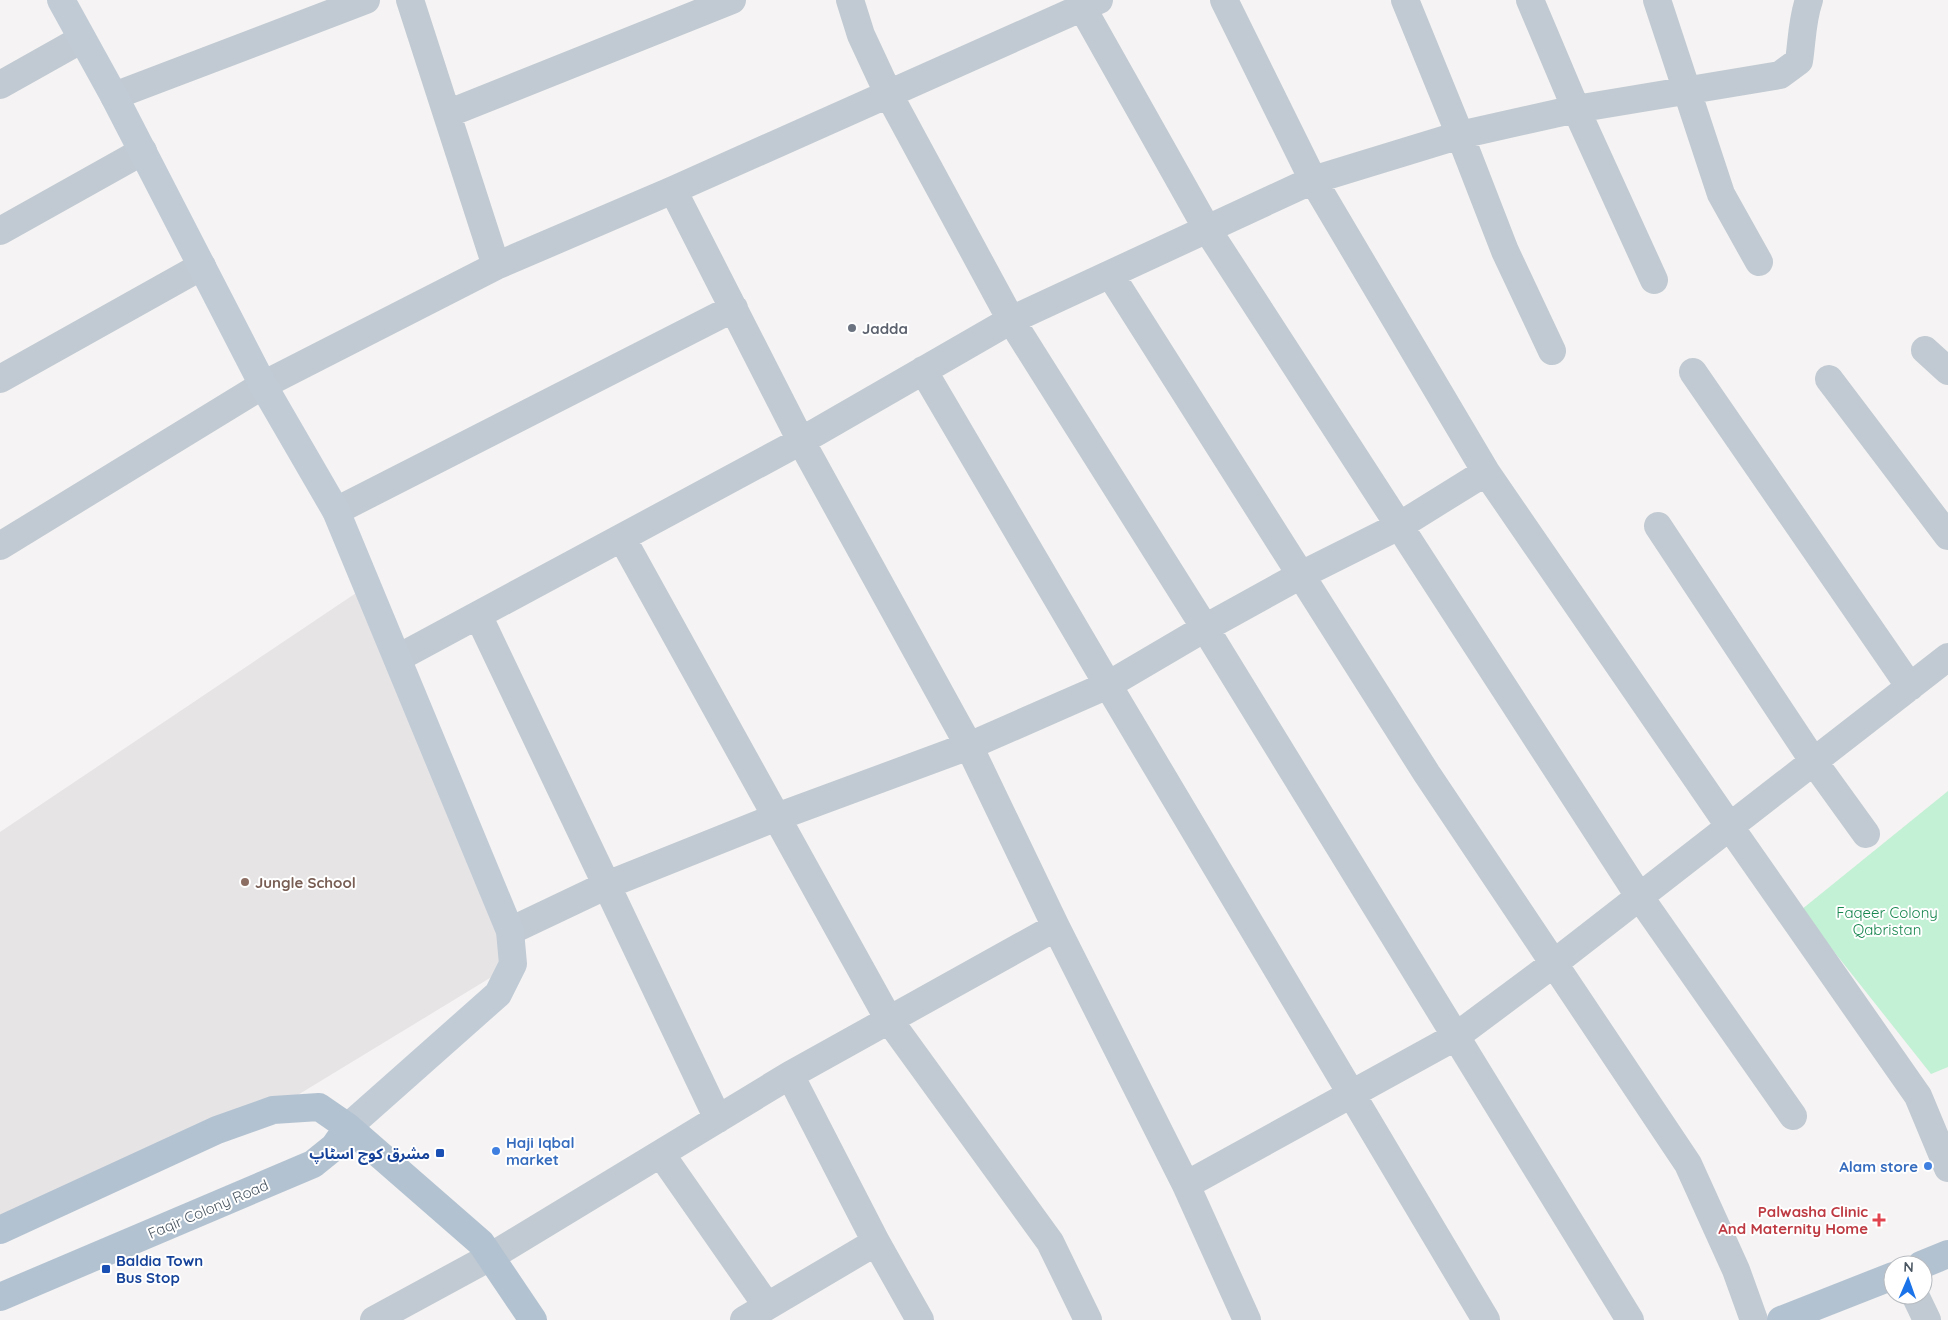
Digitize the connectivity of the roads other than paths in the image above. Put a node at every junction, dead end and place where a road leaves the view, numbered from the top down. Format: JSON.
{"nodes":[{"id":1,"x":61,"y":0,"type":"edge"},
{"id":2,"x":366,"y":0,"type":"edge"},
{"id":3,"x":410,"y":0,"type":"edge"},
{"id":4,"x":732,"y":0,"type":"edge"},
{"id":5,"x":850,"y":0,"type":"edge"},
{"id":6,"x":1224,"y":0,"type":"edge"},
{"id":7,"x":1405,"y":0,"type":"edge"},
{"id":8,"x":1530,"y":0,"type":"edge"},
{"id":9,"x":1656,"y":0,"type":"edge"},
{"id":10,"x":1809,"y":0,"type":"edge"},
{"id":11,"x":1091,"y":4,"type":"edge"},
{"id":12,"x":82,"y":38,"type":"junction"},
{"id":13,"x":0,"y":85,"type":"edge"},
{"id":14,"x":1688,"y":90,"type":"junction"},
{"id":15,"x":888,"y":93,"type":"junction"},
{"id":16,"x":114,"y":96,"type":"junction"},
{"id":17,"x":1576,"y":109,"type":"junction"},
{"id":18,"x":447,"y":114,"type":"junction"},
{"id":19,"x":1460,"y":135,"type":"junction"},
{"id":20,"x":143,"y":151,"type":"junction"},
{"id":21,"x":1313,"y":180,"type":"junction"},
{"id":22,"x":674,"y":190,"type":"junction"},
{"id":23,"x":1207,"y":229,"type":"junction"},
{"id":24,"x":0,"y":231,"type":"edge"},
{"id":25,"x":1759,"y":262,"type":"dead end"},
{"id":26,"x":202,"y":266,"type":"junction"},
{"id":27,"x":496,"y":266,"type":"junction"},
{"id":28,"x":1110,"y":274,"type":"junction"},
{"id":29,"x":1654,"y":280,"type":"dead end"},
{"id":30,"x":734,"y":308,"type":"junction"},
{"id":31,"x":1011,"y":320,"type":"junction"},
{"id":32,"x":1925,"y":350,"type":"dead end"},
{"id":33,"x":1552,"y":351,"type":"dead end"},
{"id":34,"x":924,"y":370,"type":"junction"},
{"id":35,"x":1948,"y":371,"type":"edge"},
{"id":36,"x":1694,"y":372,"type":"dead end"},
{"id":37,"x":0,"y":379,"type":"edge"},
{"id":38,"x":1829,"y":380,"type":"dead end"},
{"id":39,"x":264,"y":385,"type":"junction"},
{"id":40,"x":801,"y":441,"type":"junction"},
{"id":41,"x":1486,"y":472,"type":"junction"},
{"id":42,"x":336,"y":511,"type":"junction"},
{"id":43,"x":1399,"y":526,"type":"junction"},
{"id":44,"x":1658,"y":526,"type":"dead end"},
{"id":45,"x":1948,"y":536,"type":"edge"},
{"id":46,"x":622,"y":538,"type":"junction"},
{"id":47,"x":0,"y":546,"type":"edge"},
{"id":48,"x":1300,"y":575,"type":"junction"},
{"id":49,"x":478,"y":615,"type":"junction"},
{"id":50,"x":1205,"y":628,"type":"junction"},
{"id":51,"x":1948,"y":657,"type":"edge"},
{"id":52,"x":398,"y":658,"type":"junction"},
{"id":53,"x":1108,"y":685,"type":"junction"},
{"id":54,"x":1910,"y":687,"type":"junction"},
{"id":55,"x":969,"y":746,"type":"junction"},
{"id":56,"x":1814,"y":762,"type":"junction"},
{"id":57,"x":777,"y":817,"type":"junction"},
{"id":58,"x":1730,"y":827,"type":"junction"},
{"id":59,"x":1866,"y":834,"type":"dead end"},
{"id":60,"x":606,"y":885,"type":"junction"},
{"id":61,"x":1639,"y":896,"type":"junction"},
{"id":62,"x":1056,"y":927,"type":"junction"},
{"id":63,"x":510,"y":931,"type":"junction"},
{"id":64,"x":1553,"y":964,"type":"junction"},
{"id":65,"x":889,"y":1020,"type":"junction"},
{"id":66,"x":1455,"y":1037,"type":"junction"},
{"id":67,"x":790,"y":1075,"type":"junction"},
{"id":68,"x":1351,"y":1094,"type":"junction"},
{"id":69,"x":1793,"y":1116,"type":"dead end"},
{"id":70,"x":718,"y":1119,"type":"junction"},
{"id":71,"x":348,"y":1127,"type":"junction"},
{"id":72,"x":661,"y":1154,"type":"junction"},
{"id":73,"x":1948,"y":1168,"type":"edge"},
{"id":74,"x":1186,"y":1185,"type":"junction"},
{"id":75,"x":0,"y":1230,"type":"edge"},
{"id":76,"x":876,"y":1242,"type":"junction"},
{"id":77,"x":1948,"y":1254,"type":"edge"},
{"id":78,"x":490,"y":1257,"type":"junction"},
{"id":79,"x":1933,"y":1260,"type":"edge"},
{"id":80,"x":1883,"y":1280,"type":"edge"},
{"id":81,"x":0,"y":1297,"type":"edge"},
{"id":82,"x":1920,"y":1305,"type":"edge"},
{"id":83,"x":767,"y":1306,"type":"junction"},
{"id":84,"x":374,"y":1320,"type":"edge"},
{"id":85,"x":532,"y":1320,"type":"edge"},
{"id":86,"x":744,"y":1320,"type":"edge"},
{"id":87,"x":920,"y":1320,"type":"edge"},
{"id":88,"x":1088,"y":1320,"type":"edge"},
{"id":89,"x":1247,"y":1320,"type":"edge"},
{"id":90,"x":1486,"y":1320,"type":"edge"},
{"id":91,"x":1630,"y":1320,"type":"edge"},
{"id":92,"x":1754,"y":1320,"type":"edge"},
{"id":93,"x":1781,"y":1320,"type":"edge"},
{"id":94,"x":1927,"y":1320,"type":"edge"}],
"edges":[{"from":1,"to":12,"type":"street"},
{"from":2,"to":16,"type":"street"},
{"from":3,"to":18,"type":"street"},
{"from":4,"to":18,"type":"street"},
{"from":5,"to":15,"type":"street"},
{"from":6,"to":21,"type":"street"},
{"from":7,"to":19,"type":"street"},
{"from":8,"to":17,"type":"street"},
{"from":9,"to":14,"type":"street"},
{"from":10,"to":14,"type":"street"},
{"from":11,"to":15,"type":"street"},
{"from":11,"to":23,"type":"street"},
{"from":12,"to":13,"type":"street"},
{"from":12,"to":16,"type":"street"},
{"from":14,"to":17,"type":"street"},
{"from":14,"to":25,"type":"street"},
{"from":15,"to":22,"type":"street"},
{"from":15,"to":31,"type":"street"},
{"from":16,"to":20,"type":"street"},
{"from":17,"to":19,"type":"street"},
{"from":17,"to":29,"type":"street"},
{"from":18,"to":27,"type":"street"},
{"from":19,"to":21,"type":"street"},
{"from":19,"to":33,"type":"street"},
{"from":20,"to":24,"type":"street"},
{"from":20,"to":26,"type":"street"},
{"from":21,"to":23,"type":"street"},
{"from":21,"to":41,"type":"street"},
{"from":22,"to":27,"type":"street"},
{"from":22,"to":30,"type":"street"},
{"from":23,"to":28,"type":"street"},
{"from":23,"to":43,"type":"street"},
{"from":26,"to":37,"type":"street"},
{"from":26,"to":39,"type":"street"},
{"from":27,"to":39,"type":"street"},
{"from":28,"to":31,"type":"street"},
{"from":28,"to":48,"type":"street"},
{"from":30,"to":40,"type":"street"},
{"from":30,"to":42,"type":"street"},
{"from":31,"to":34,"type":"street"},
{"from":31,"to":50,"type":"street"},
{"from":32,"to":35,"type":"street"},
{"from":34,"to":40,"type":"street"},
{"from":34,"to":53,"type":"street"},
{"from":36,"to":54,"type":"street"},
{"from":38,"to":45,"type":"street"},
{"from":39,"to":42,"type":"street"},
{"from":39,"to":47,"type":"street"},
{"from":40,"to":46,"type":"street"},
{"from":40,"to":55,"type":"street"},
{"from":41,"to":43,"type":"street"},
{"from":41,"to":58,"type":"street"},
{"from":42,"to":52,"type":"street"},
{"from":43,"to":48,"type":"street"},
{"from":43,"to":61,"type":"street"},
{"from":44,"to":56,"type":"street"},
{"from":46,"to":49,"type":"street"},
{"from":46,"to":57,"type":"street"},
{"from":48,"to":50,"type":"street"},
{"from":48,"to":64,"type":"street"},
{"from":49,"to":52,"type":"street"},
{"from":49,"to":60,"type":"street"},
{"from":50,"to":53,"type":"street"},
{"from":50,"to":66,"type":"street"},
{"from":51,"to":54,"type":"street"},
{"from":52,"to":63,"type":"street"},
{"from":53,"to":55,"type":"street"},
{"from":53,"to":68,"type":"street"},
{"from":54,"to":56,"type":"street"},
{"from":55,"to":57,"type":"street"},
{"from":55,"to":62,"type":"street"},
{"from":56,"to":58,"type":"street"},
{"from":56,"to":59,"type":"street"},
{"from":57,"to":60,"type":"street"},
{"from":57,"to":65,"type":"street"},
{"from":58,"to":61,"type":"street"},
{"from":58,"to":73,"type":"street"},
{"from":60,"to":63,"type":"street"},
{"from":60,"to":70,"type":"street"},
{"from":61,"to":64,"type":"street"},
{"from":61,"to":69,"type":"street"},
{"from":62,"to":65,"type":"street"},
{"from":62,"to":74,"type":"street"},
{"from":63,"to":71,"type":"street"},
{"from":64,"to":66,"type":"street"},
{"from":64,"to":92,"type":"street"},
{"from":65,"to":67,"type":"street"},
{"from":65,"to":88,"type":"street"},
{"from":66,"to":68,"type":"street"},
{"from":66,"to":91,"type":"street"},
{"from":67,"to":70,"type":"street"},
{"from":67,"to":76,"type":"street"},
{"from":68,"to":74,"type":"street"},
{"from":68,"to":90,"type":"street"},
{"from":70,"to":72,"type":"street"},
{"from":71,"to":75,"type":"main road"},
{"from":71,"to":78,"type":"main road"},
{"from":71,"to":81,"type":"main road","name":"Faqir Colony Road"},
{"from":72,"to":78,"type":"street"},
{"from":72,"to":83,"type":"street"},
{"from":74,"to":89,"type":"street"},
{"from":76,"to":83,"type":"street"},
{"from":76,"to":87,"type":"street"},
{"from":77,"to":79,"type":"main road"},
{"from":78,"to":84,"type":"street"},
{"from":78,"to":85,"type":"main road"},
{"from":80,"to":93,"type":"main road"},
{"from":82,"to":94,"type":"street"},
{"from":83,"to":86,"type":"street"}]}
